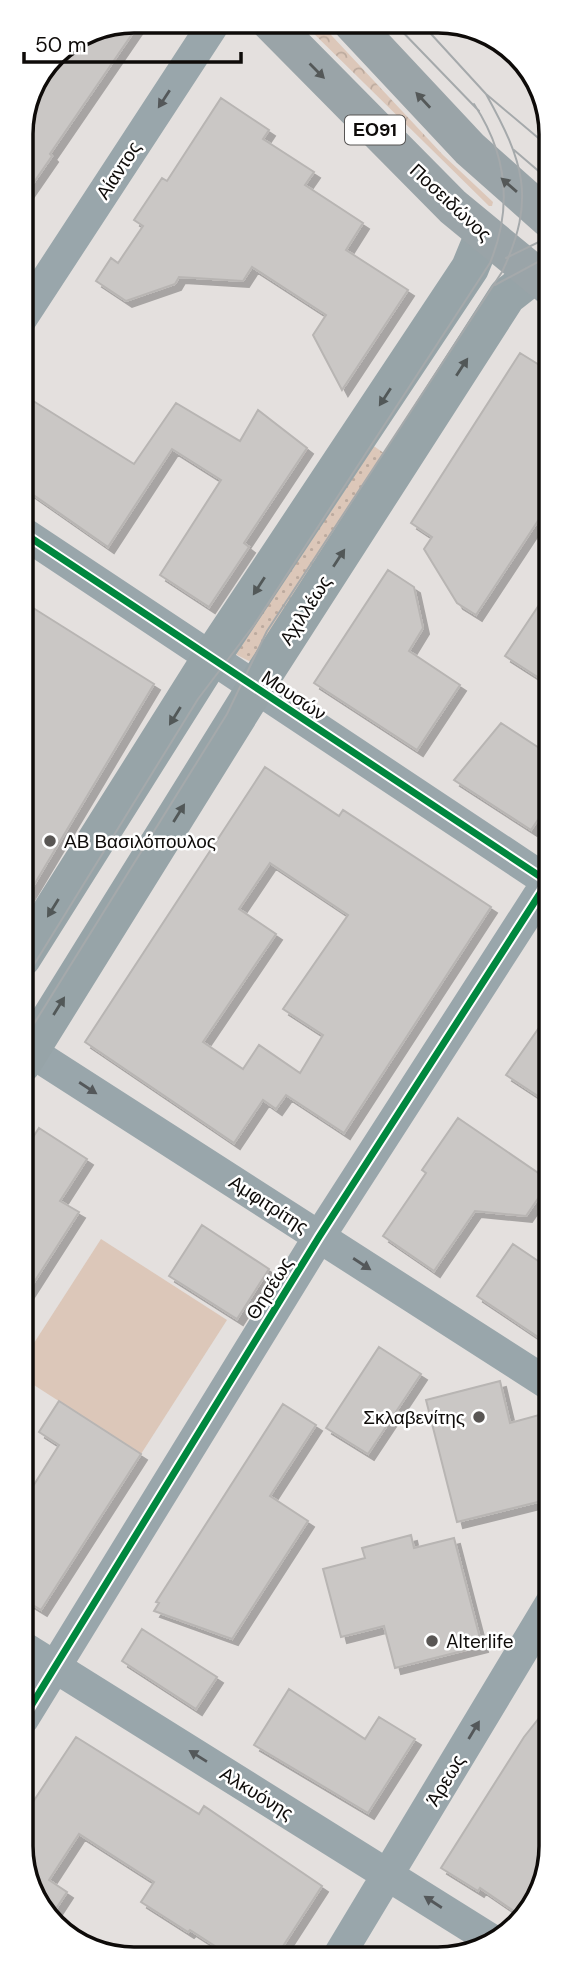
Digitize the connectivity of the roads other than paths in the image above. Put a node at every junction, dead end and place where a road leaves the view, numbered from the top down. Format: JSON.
{"nodes":[{"id":1,"x":208,"y":33,"type":"edge"},
{"id":2,"x":281,"y":33,"type":"edge"},
{"id":3,"x":361,"y":33,"type":"edge"},
{"id":4,"x":539,"y":210,"type":"edge"},
{"id":5,"x":484,"y":234,"type":"junction"},
{"id":6,"x":539,"y":278,"type":"edge"},
{"id":7,"x":539,"y":281,"type":"edge"},
{"id":8,"x":33,"y":301,"type":"edge"},
{"id":9,"x":33,"y":539,"type":"edge"},
{"id":10,"x":211,"y":658,"type":"junction"},
{"id":11,"x":257,"y":689,"type":"junction"},
{"id":12,"x":539,"y":874,"type":"edge"},
{"id":13,"x":539,"y":897,"type":"edge"},
{"id":14,"x":33,"y":941,"type":"edge"},
{"id":15,"x":33,"y":1041,"type":"edge"},
{"id":16,"x":33,"y":1059,"type":"edge"},
{"id":17,"x":320,"y":1237,"type":"junction"},
{"id":18,"x":539,"y":1378,"type":"edge"},
{"id":19,"x":539,"y":1623,"type":"edge"},
{"id":20,"x":33,"y":1653,"type":"edge"},
{"id":21,"x":53,"y":1666,"type":"junction"},
{"id":22,"x":33,"y":1701,"type":"edge"},
{"id":23,"x":388,"y":1875,"type":"junction"},
{"id":24,"x":484,"y":1935,"type":"edge"},
{"id":25,"x":344,"y":1947,"type":"edge"}],
"edges":[{"from":1,"to":8,"type":"street","name":"Αίαντος","one_way":true},
{"from":2,"to":5,"type":"highway","name":"Ποσειδώνος","number":"ΕΟ91","one_way":true},
{"from":4,"to":3,"type":"highway","number":"ΕΟ91","one_way":true},
{"from":5,"to":6,"type":"highway","name":"Ποσειδώνος","number":"ΕΟ91"},
{"from":5,"to":10,"type":"main road","one_way":true},
{"from":11,"to":7,"type":"main road","name":"Αχιλλέως","one_way":true},
{"from":9,"to":10,"type":"street","name":"Μουσών"},
{"from":10,"to":11,"type":"street","name":"Μουσών"},
{"from":10,"to":14,"type":"main road","one_way":true},
{"from":11,"to":12,"type":"street","name":"Μουσών"},
{"from":15,"to":11,"type":"main road","name":"Αχιλλέως","one_way":true},
{"from":13,"to":17,"type":"street","name":"Θησέως"},
{"from":16,"to":17,"type":"street","name":"Αμφιτρίτης","one_way":true},
{"from":17,"to":18,"type":"street","name":"Αμφιτρίτης","one_way":true},
{"from":17,"to":21,"type":"street","name":"Θησέως"},
{"from":23,"to":19,"type":"street","name":"Άρεως","one_way":true},
{"from":20,"to":21,"type":"street","name":"Αλκυόνης"},
{"from":21,"to":22,"type":"street","name":"Θησέως"},
{"from":23,"to":21,"type":"street","name":"Αλκυόνης","one_way":true},
{"from":24,"to":23,"type":"street","name":"Αλκυόνης","one_way":true},
{"from":23,"to":25,"type":"street","name":"Άρεως"}]}
